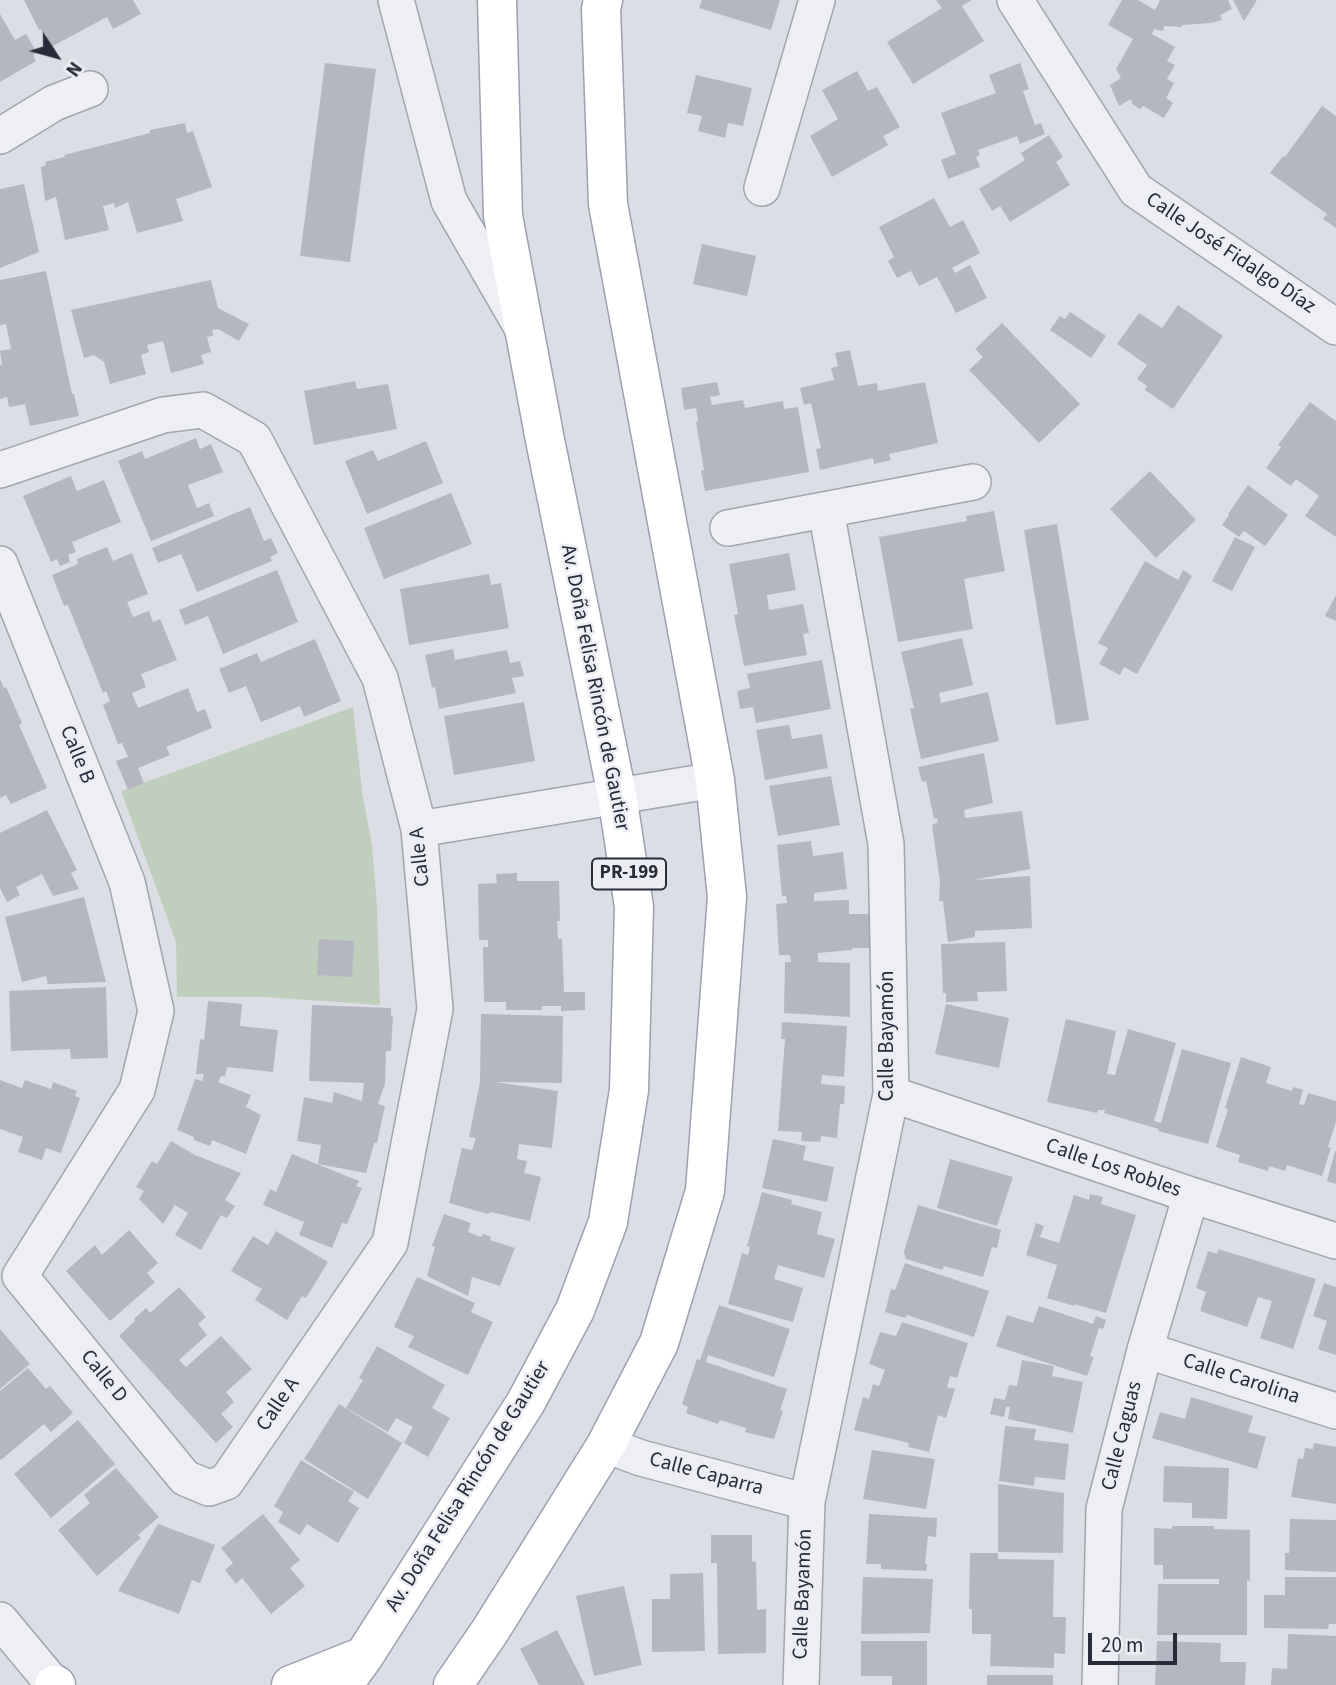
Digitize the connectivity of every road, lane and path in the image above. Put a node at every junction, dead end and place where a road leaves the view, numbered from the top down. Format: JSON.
{"nodes":[{"id":1,"x":396,"y":0,"type":"edge"},
{"id":2,"x":497,"y":0,"type":"edge"},
{"id":3,"x":603,"y":0,"type":"edge"},
{"id":4,"x":817,"y":0,"type":"edge"},
{"id":5,"x":1015,"y":0,"type":"edge"},
{"id":6,"x":90,"y":89,"type":"dead end"},
{"id":7,"x":0,"y":136,"type":"edge"},
{"id":8,"x":762,"y":188,"type":"dead end"},
{"id":9,"x":1336,"y":327,"type":"edge"},
{"id":10,"x":525,"y":333,"type":"junction"},
{"id":11,"x":0,"y":470,"type":"edge"},
{"id":12,"x":973,"y":482,"type":"dead end"},
{"id":13,"x":826,"y":510,"type":"junction"},
{"id":14,"x":727,"y":528,"type":"dead end"},
{"id":15,"x":0,"y":564,"type":"edge"},
{"id":16,"x":715,"y":780,"type":"junction"},
{"id":17,"x":617,"y":795,"type":"junction"},
{"id":18,"x":419,"y":829,"type":"junction"},
{"id":19,"x":891,"y":1094,"type":"junction"},
{"id":20,"x":1191,"y":1195,"type":"junction"},
{"id":21,"x":1336,"y":1241,"type":"edge"},
{"id":22,"x":20,"y":1276,"type":"joint"},
{"id":23,"x":1145,"y":1350,"type":"junction"},
{"id":24,"x":1336,"y":1411,"type":"edge"},
{"id":25,"x":607,"y":1445,"type":"junction"},
{"id":26,"x":185,"y":1478,"type":"joint"},
{"id":27,"x":807,"y":1502,"type":"junction"},
{"id":28,"x":0,"y":1620,"type":"edge"},
{"id":29,"x":354,"y":1671,"type":"edge"},
{"id":30,"x":54,"y":1685,"type":"edge"},
{"id":31,"x":291,"y":1685,"type":"edge"},
{"id":32,"x":453,"y":1685,"type":"edge"},
{"id":33,"x":801,"y":1685,"type":"edge"},
{"id":34,"x":1100,"y":1685,"type":"edge"}],
"edges":[{"from":1,"to":10,"type":"street"},
{"from":2,"to":10,"type":"main road","name":"Av. Doña Felisa Rincón de Gautier","number":"PR-199"},
{"from":3,"to":16,"type":"main road"},
{"from":4,"to":8,"type":"street"},
{"from":5,"to":9,"type":"street","name":"Calle José Fidalgo Díaz"},
{"from":6,"to":7,"type":"street"},
{"from":10,"to":17,"type":"main road","name":"Av. Doña Felisa Rincón de Gautier","number":"PR-199"},
{"from":11,"to":18,"type":"street","name":"Calle A"},
{"from":12,"to":13,"type":"street"},
{"from":13,"to":14,"type":"street"},
{"from":13,"to":19,"type":"street","name":"Calle Bayamón"},
{"from":15,"to":22,"type":"street","name":"Calle B"},
{"from":16,"to":17,"type":"street"},
{"from":16,"to":25,"type":"main road"},
{"from":17,"to":18,"type":"street"},
{"from":17,"to":29,"type":"main road","name":"Av. Doña Felisa Rincón de Gautier","number":"PR-199"},
{"from":18,"to":26,"type":"street","name":"Calle A"},
{"from":19,"to":20,"type":"street","name":"Calle Los Robles"},
{"from":19,"to":27,"type":"street","name":"Calle Bayamón"},
{"from":20,"to":21,"type":"street","name":"Calle Los Robles"},
{"from":20,"to":23,"type":"street","name":"Calle Caguas"},
{"from":22,"to":26,"type":"street","name":"Calle D"},
{"from":23,"to":24,"type":"street","name":"Calle Carolina"},
{"from":23,"to":34,"type":"street","name":"Calle Caguas"},
{"from":25,"to":27,"type":"street","name":"Calle Caparra"},
{"from":25,"to":32,"type":"main road"},
{"from":27,"to":33,"type":"street","name":"Calle Bayamón"},
{"from":28,"to":30,"type":"street"},
{"from":29,"to":31,"type":"main road"}]}
